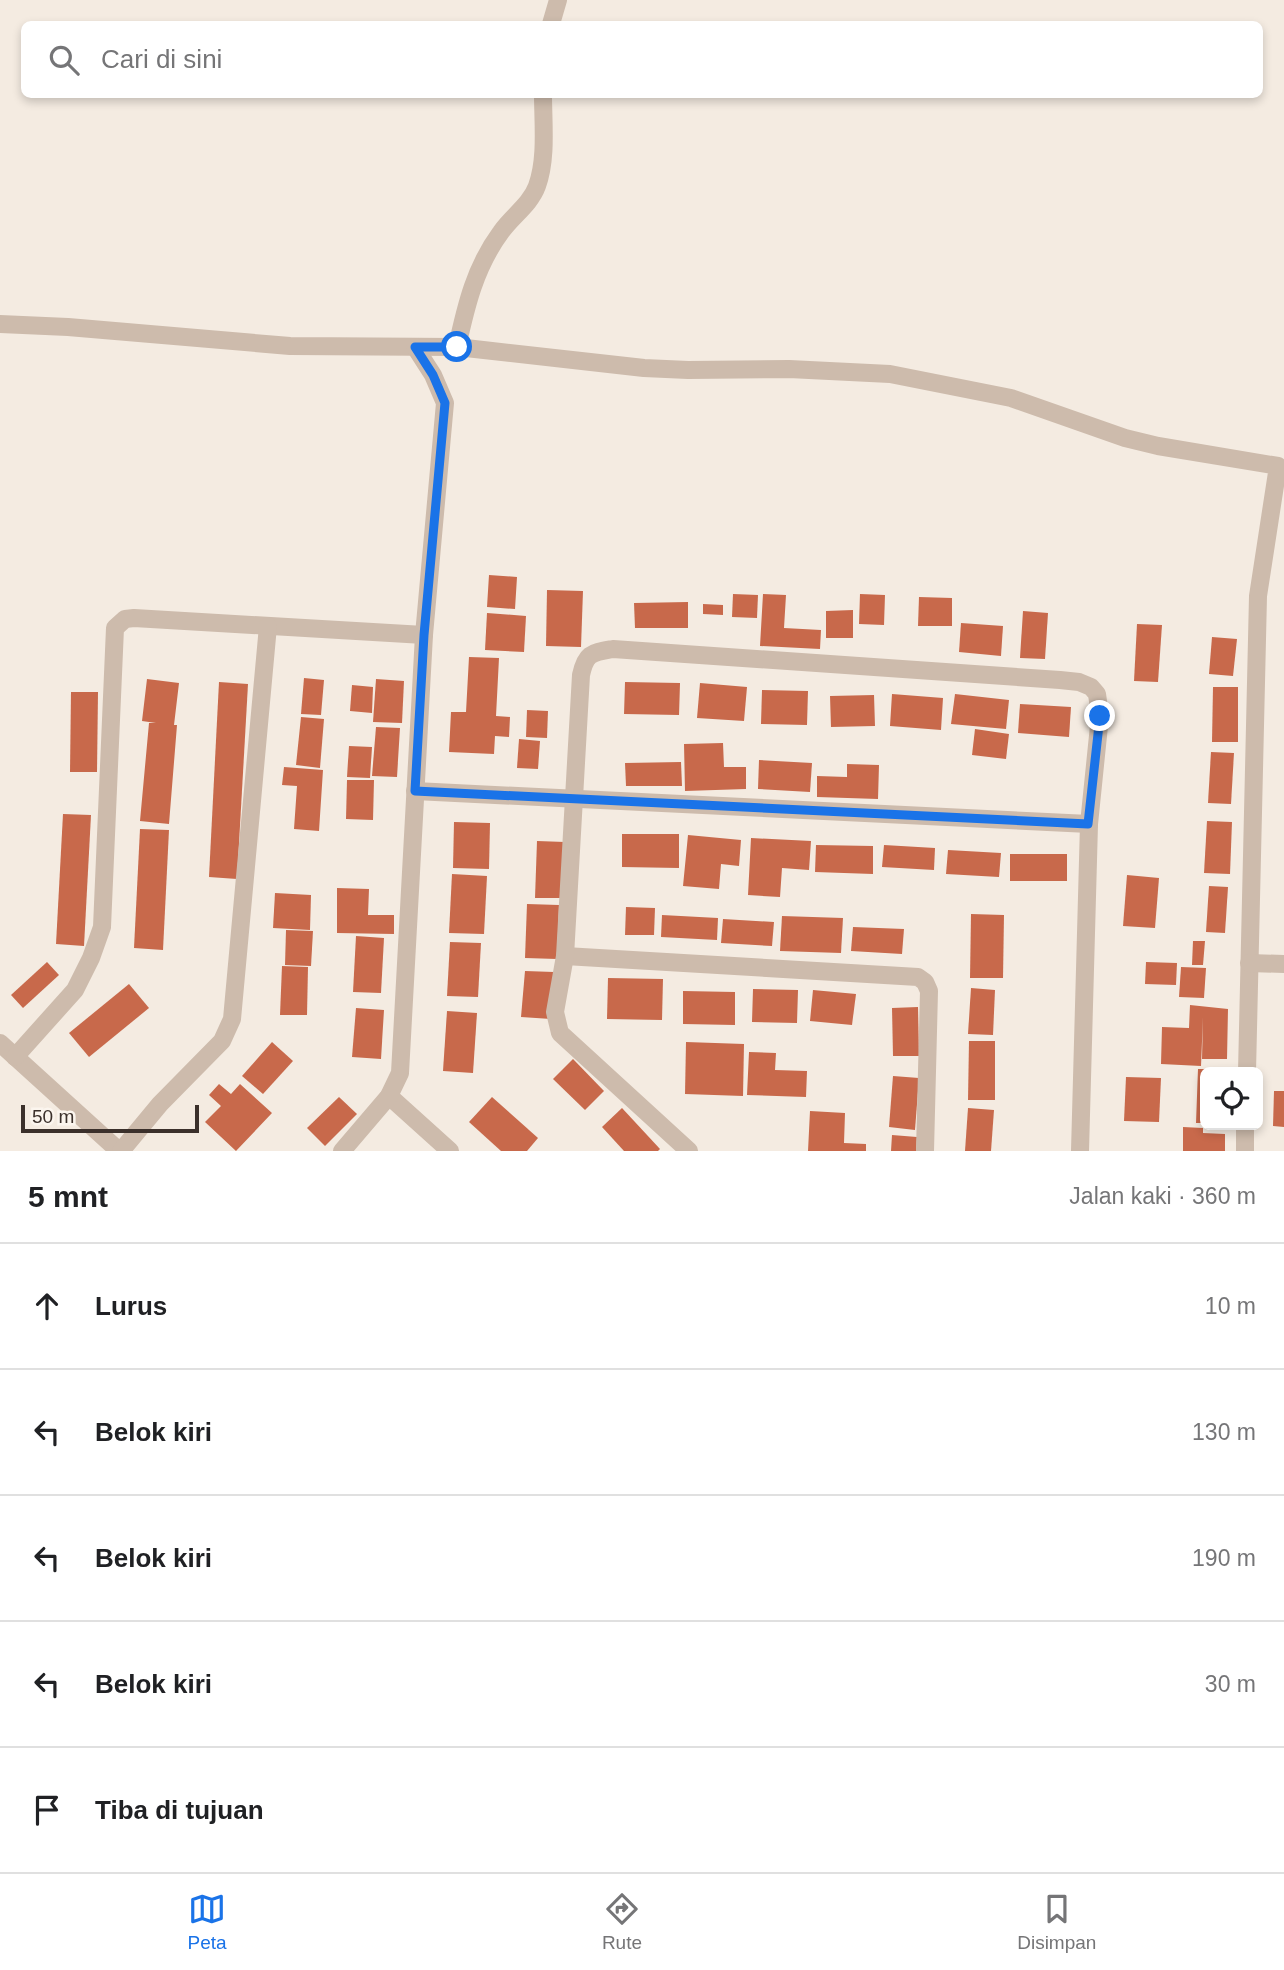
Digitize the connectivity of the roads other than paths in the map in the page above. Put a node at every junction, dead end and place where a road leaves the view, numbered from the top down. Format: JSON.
{"nodes":[{"id":1,"x":558,"y":0,"type":"edge"},
{"id":2,"x":552,"y":21,"type":"edge"},
{"id":3,"x":543,"y":98,"type":"edge"},
{"id":4,"x":0,"y":324,"type":"edge"},
{"id":5,"x":415,"y":347,"type":"junction"},
{"id":6,"x":457,"y":347,"type":"junction"},
{"id":7,"x":268,"y":626,"type":"junction"},
{"id":8,"x":424,"y":635,"type":"junction"},
{"id":9,"x":415,"y":791,"type":"junction"},
{"id":10,"x":574,"y":799,"type":"junction"},
{"id":11,"x":1088,"y":824,"type":"junction"},
{"id":12,"x":565,"y":956,"type":"junction"},
{"id":13,"x":1249,"y":964,"type":"junction"},
{"id":14,"x":1284,"y":964,"type":"edge"},
{"id":15,"x":0,"y":1043,"type":"edge"},
{"id":16,"x":15,"y":1057,"type":"junction"},
{"id":17,"x":1247,"y":1067,"type":"edge"},
{"id":18,"x":389,"y":1097,"type":"junction"},
{"id":19,"x":1245,"y":1130,"type":"edge"},
{"id":20,"x":120,"y":1151,"type":"edge"},
{"id":21,"x":342,"y":1151,"type":"edge"},
{"id":22,"x":450,"y":1151,"type":"edge"},
{"id":23,"x":689,"y":1151,"type":"edge"},
{"id":24,"x":925,"y":1151,"type":"edge"},
{"id":25,"x":1080,"y":1151,"type":"edge"},
{"id":26,"x":1245,"y":1151,"type":"edge"}],
"edges":[{"from":1,"to":2,"type":"street"},
{"from":3,"to":6,"type":"street"},
{"from":4,"to":5,"type":"street"},
{"from":5,"to":6,"type":"street"},
{"from":5,"to":8,"type":"street"},
{"from":6,"to":13,"type":"street"},
{"from":7,"to":8,"type":"street"},
{"from":7,"to":16,"type":"street"},
{"from":7,"to":20,"type":"street"},
{"from":8,"to":9,"type":"street"},
{"from":9,"to":10,"type":"street"},
{"from":9,"to":18,"type":"street"},
{"from":10,"to":11,"type":"street"},
{"from":10,"to":11,"type":"street"},
{"from":10,"to":12,"type":"street"},
{"from":11,"to":25,"type":"street"},
{"from":12,"to":23,"type":"street"},
{"from":12,"to":24,"type":"street"},
{"from":13,"to":14,"type":"street"},
{"from":13,"to":17,"type":"street"},
{"from":15,"to":16,"type":"street"},
{"from":16,"to":20,"type":"street"},
{"from":18,"to":21,"type":"street"},
{"from":18,"to":22,"type":"street"},
{"from":19,"to":26,"type":"street"}]}
